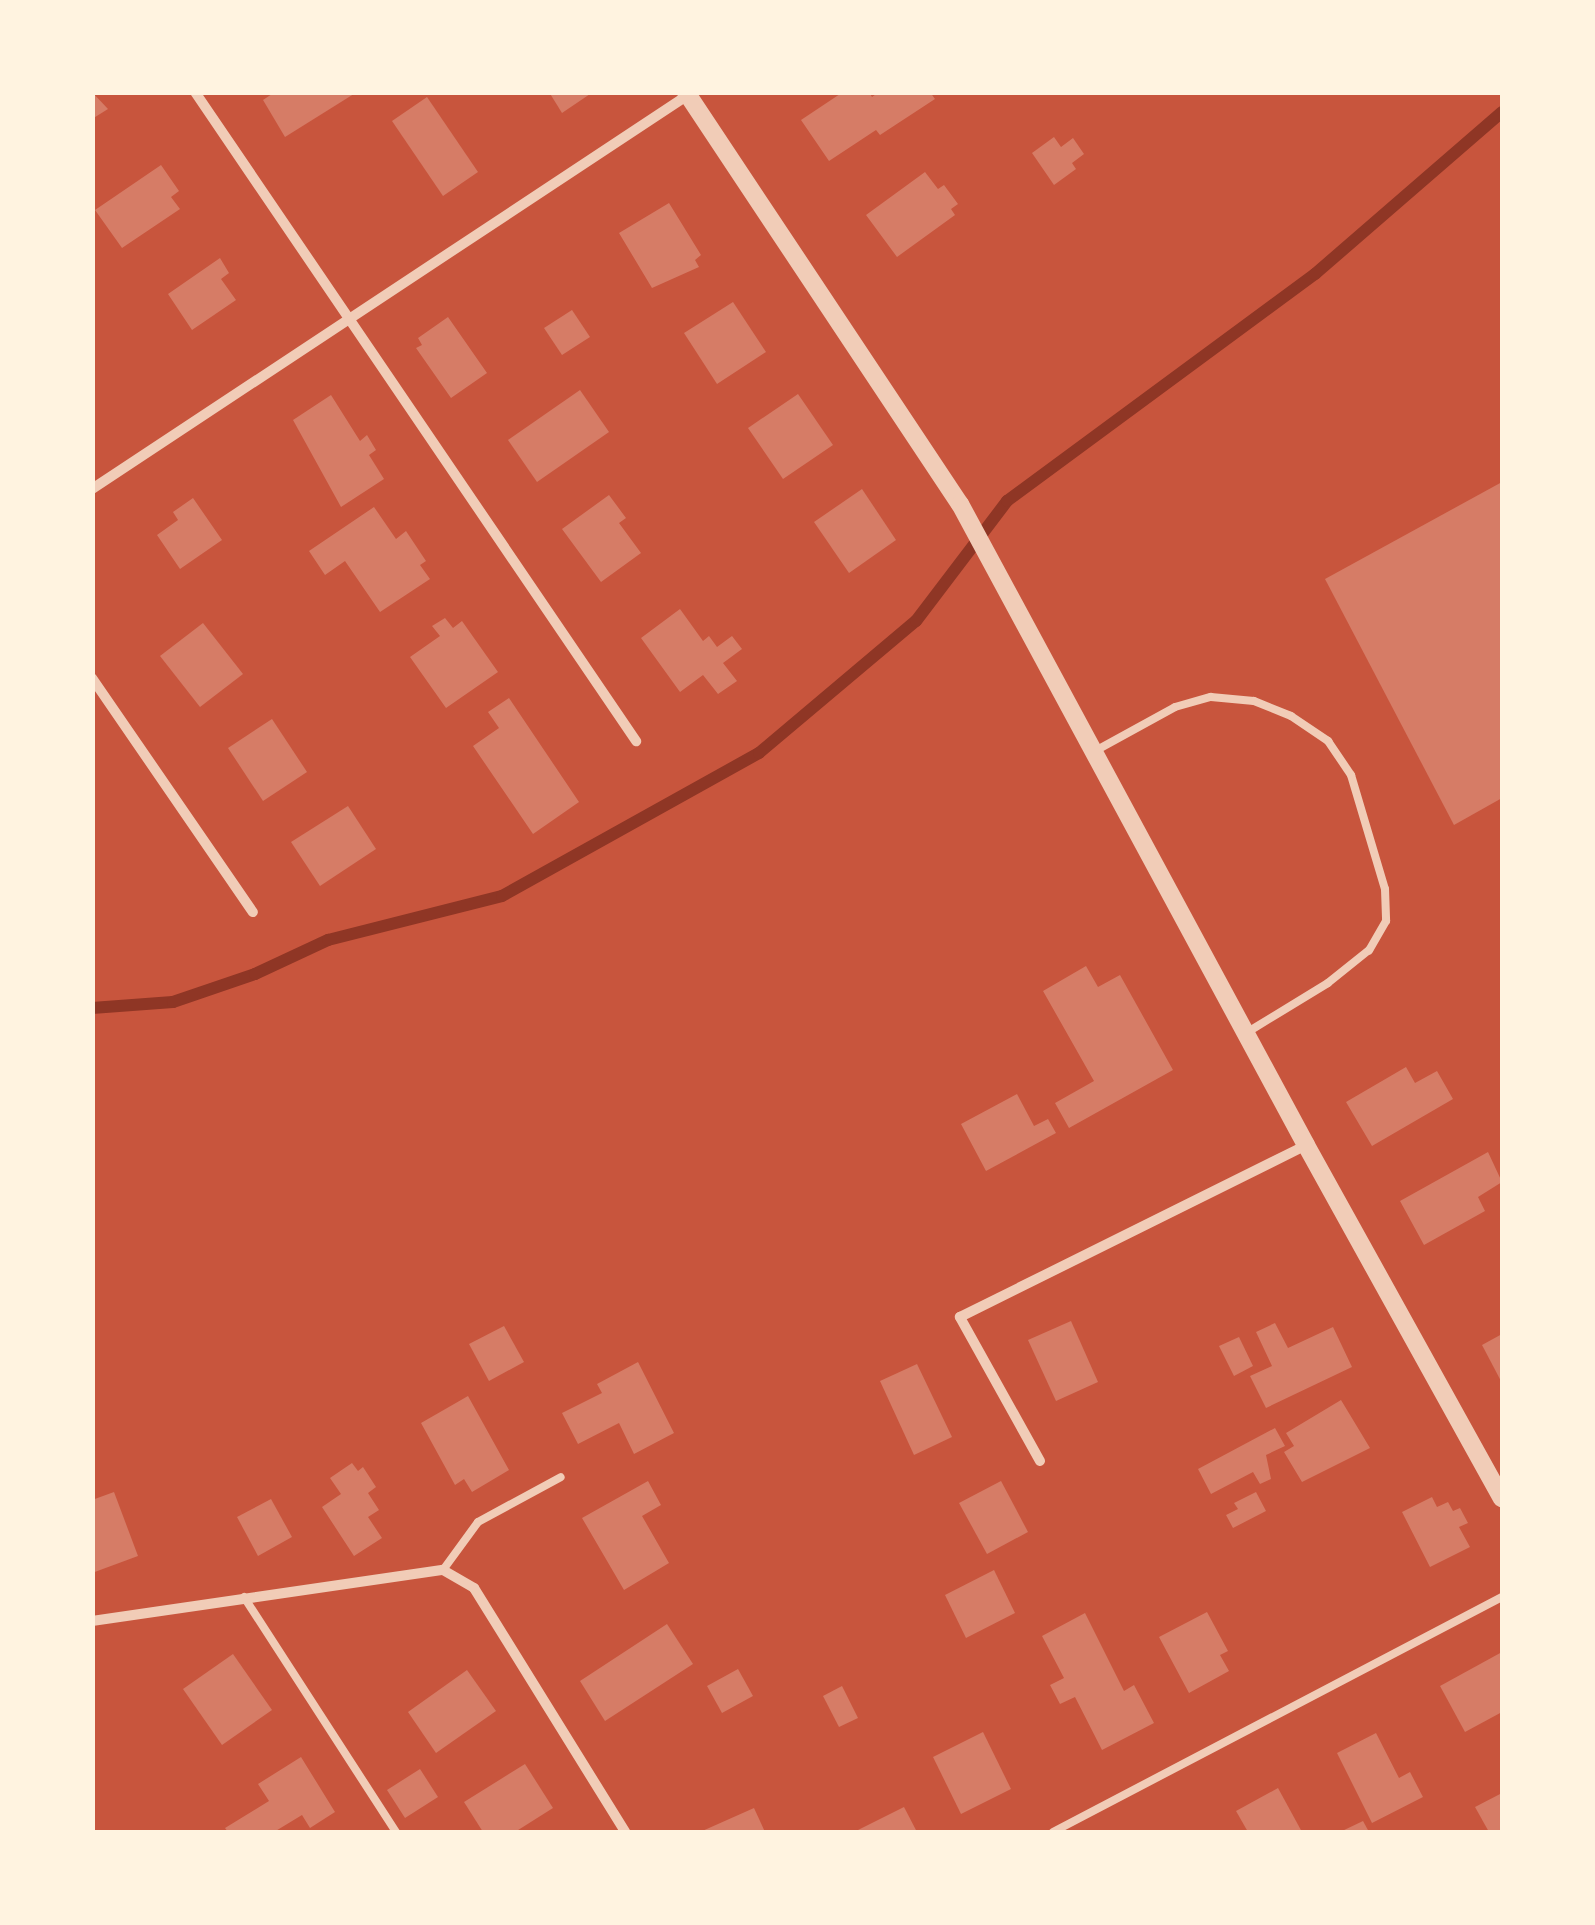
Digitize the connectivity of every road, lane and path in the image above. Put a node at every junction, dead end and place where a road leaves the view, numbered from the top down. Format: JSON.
{"nodes":[{"id":1,"x":195,"y":92,"type":"edge"},
{"id":2,"x":687,"y":94,"type":"edge"},
{"id":3,"x":351,"y":317,"type":"junction"},
{"id":4,"x":92,"y":489,"type":"edge"},
{"id":5,"x":92,"y":678,"type":"edge"},
{"id":6,"x":636,"y":741,"type":"dead end"},
{"id":7,"x":1094,"y":751,"type":"junction"},
{"id":8,"x":253,"y":912,"type":"dead end"},
{"id":9,"x":1246,"y":1034,"type":"junction"},
{"id":10,"x":1306,"y":1145,"type":"junction"},
{"id":11,"x":1040,"y":1460,"type":"dead end"},
{"id":12,"x":561,"y":1477,"type":"dead end"},
{"id":13,"x":1502,"y":1498,"type":"edge"},
{"id":14,"x":443,"y":1570,"type":"junction"},
{"id":15,"x":1502,"y":1597,"type":"edge"},
{"id":16,"x":244,"y":1598,"type":"junction"},
{"id":17,"x":92,"y":1621,"type":"edge"},
{"id":18,"x":396,"y":1832,"type":"edge"},
{"id":19,"x":625,"y":1832,"type":"edge"},
{"id":20,"x":1053,"y":1832,"type":"edge"}],
"edges":[{"from":1,"to":3,"type":"street"},
{"from":2,"to":3,"type":"street"},
{"from":2,"to":7,"type":"street"},
{"from":3,"to":4,"type":"street"},
{"from":3,"to":6,"type":"street"},
{"from":5,"to":8,"type":"street"},
{"from":7,"to":9,"type":"street"},
{"from":7,"to":9,"type":"lane"},
{"from":9,"to":10,"type":"street"},
{"from":10,"to":11,"type":"street"},
{"from":10,"to":13,"type":"street"},
{"from":12,"to":14,"type":"lane"},
{"from":14,"to":16,"type":"street"},
{"from":14,"to":19,"type":"street"},
{"from":15,"to":20,"type":"lane"},
{"from":16,"to":17,"type":"street"},
{"from":16,"to":18,"type":"lane"}]}
